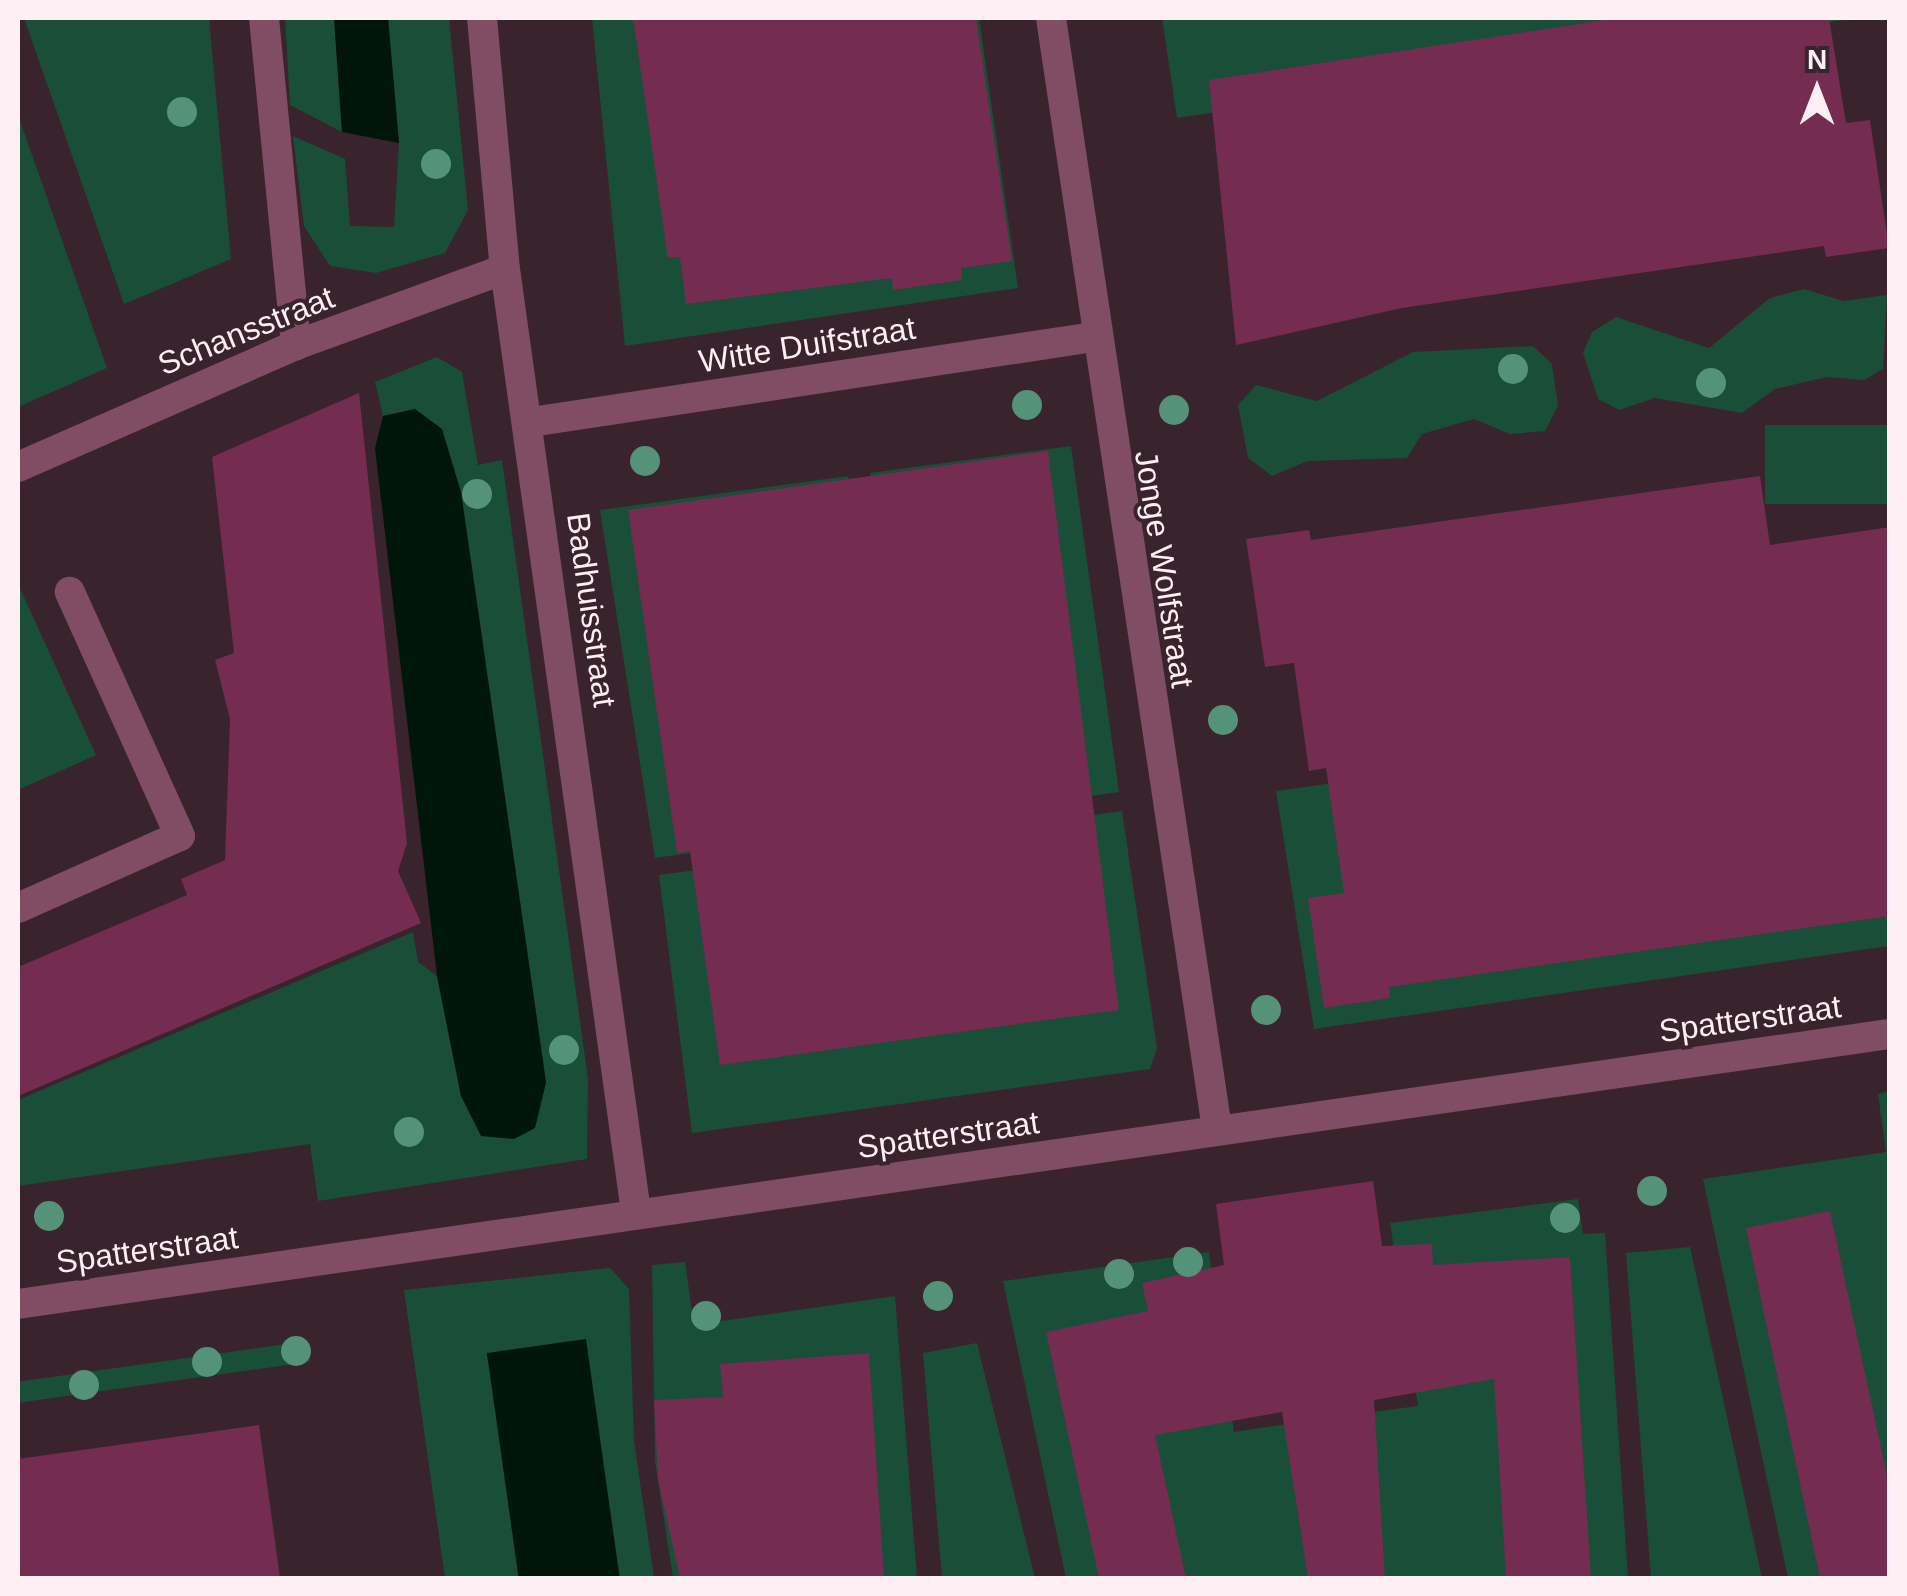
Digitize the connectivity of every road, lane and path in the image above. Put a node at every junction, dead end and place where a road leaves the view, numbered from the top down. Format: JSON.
{"nodes":[{"id":1,"x":264,"y":18,"type":"edge"},
{"id":2,"x":482,"y":18,"type":"edge"},
{"id":3,"x":1051,"y":18,"type":"edge"},
{"id":4,"x":504,"y":269,"type":"junction"},
{"id":5,"x":1094,"y":337,"type":"junction"},
{"id":6,"x":296,"y":344,"type":"junction"},
{"id":7,"x":531,"y":422,"type":"junction"},
{"id":8,"x":18,"y":467,"type":"edge"},
{"id":9,"x":70,"y":592,"type":"dead end"},
{"id":10,"x":18,"y":908,"type":"edge"},
{"id":11,"x":1890,"y":1034,"type":"edge"},
{"id":12,"x":1217,"y":1130,"type":"junction"},
{"id":13,"x":636,"y":1212,"type":"junction"},
{"id":14,"x":18,"y":1304,"type":"edge"}],
"edges":[{"from":1,"to":6,"type":"street"},
{"from":2,"to":4,"type":"street","name":"Badhuisstraat"},
{"from":3,"to":5,"type":"street","name":"Jonge Wolfstraat"},
{"from":4,"to":6,"type":"street","name":"Schansstraat"},
{"from":4,"to":7,"type":"street","name":"Badhuisstraat"},
{"from":5,"to":7,"type":"street","name":"Witte Duifstraat"},
{"from":5,"to":12,"type":"street","name":"Jonge Wolfstraat"},
{"from":6,"to":8,"type":"street","name":"Schansstraat"},
{"from":7,"to":13,"type":"street","name":"Badhuisstraat"},
{"from":9,"to":10,"type":"street"},
{"from":11,"to":12,"type":"street","name":"Spatterstraat"},
{"from":12,"to":13,"type":"street","name":"Spatterstraat"},
{"from":13,"to":14,"type":"street","name":"Spatterstraat"}]}
